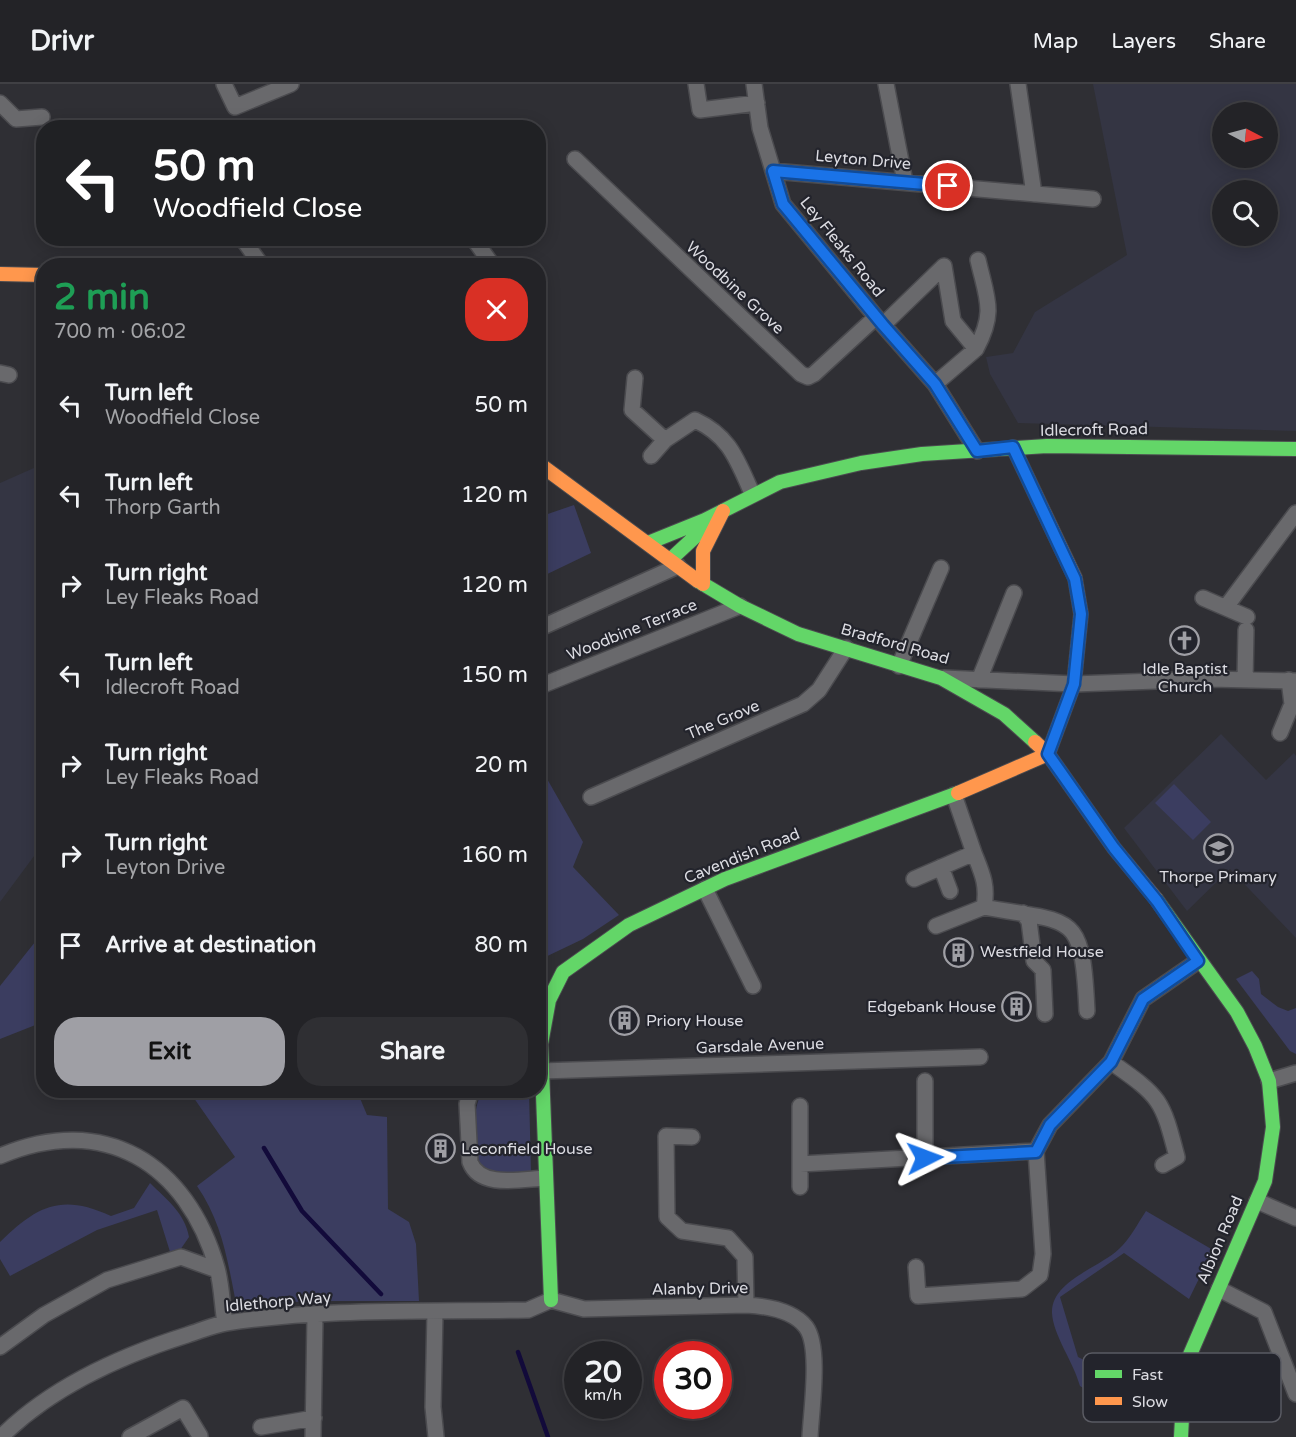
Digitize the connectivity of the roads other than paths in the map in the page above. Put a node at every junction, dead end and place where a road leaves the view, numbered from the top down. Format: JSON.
{"nodes":[{"id":1,"x":224,"y":84,"type":"edge"},
{"id":2,"x":291,"y":84,"type":"edge"},
{"id":3,"x":696,"y":84,"type":"edge"},
{"id":4,"x":754,"y":84,"type":"edge"},
{"id":5,"x":886,"y":84,"type":"edge"},
{"id":6,"x":1018,"y":84,"type":"edge"},
{"id":7,"x":0,"y":103,"type":"edge"},
{"id":8,"x":757,"y":103,"type":"junction"},
{"id":9,"x":42,"y":117,"type":"dead end"},
{"id":10,"x":575,"y":159,"type":"dead end"},
{"id":11,"x":773,"y":171,"type":"junction"},
{"id":12,"x":905,"y":182,"type":"junction"},
{"id":13,"x":1034,"y":194,"type":"junction"},
{"id":14,"x":1093,"y":199,"type":"dead end"},
{"id":15,"x":978,"y":260,"type":"dead end"},
{"id":16,"x":0,"y":274,"type":"edge"},
{"id":17,"x":36,"y":275,"type":"edge"},
{"id":18,"x":879,"y":321,"type":"junction"},
{"id":19,"x":976,"y":349,"type":"junction"},
{"id":20,"x":635,"y":378,"type":"dead end"},
{"id":21,"x":935,"y":384,"type":"junction"},
{"id":22,"x":665,"y":440,"type":"junction"},
{"id":23,"x":1013,"y":447,"type":"junction"},
{"id":24,"x":1296,"y":449,"type":"edge"},
{"id":25,"x":977,"y":451,"type":"junction"},
{"id":26,"x":651,"y":456,"type":"dead end"},
{"id":27,"x":546,"y":469,"type":"edge"},
{"id":28,"x":752,"y":493,"type":"junction"},
{"id":29,"x":723,"y":511,"type":"junction"},
{"id":30,"x":1296,"y":513,"type":"edge"},
{"id":31,"x":648,"y":543,"type":"junction"},
{"id":32,"x":675,"y":562,"type":"junction"},
{"id":33,"x":941,"y":568,"type":"dead end"},
{"id":34,"x":703,"y":584,"type":"junction"},
{"id":35,"x":1014,"y":592,"type":"dead end"},
{"id":36,"x":1203,"y":598,"type":"dead end"},
{"id":37,"x":740,"y":606,"type":"junction"},
{"id":38,"x":1226,"y":607,"type":"junction"},
{"id":39,"x":546,"y":625,"type":"edge"},
{"id":40,"x":846,"y":648,"type":"junction"},
{"id":41,"x":899,"y":666,"type":"junction"},
{"id":42,"x":941,"y":678,"type":"junction"},
{"id":43,"x":979,"y":680,"type":"junction"},
{"id":44,"x":1245,"y":680,"type":"junction"},
{"id":45,"x":1292,"y":681,"type":"edge"},
{"id":46,"x":546,"y":684,"type":"edge"},
{"id":47,"x":1074,"y":684,"type":"junction"},
{"id":48,"x":1280,"y":733,"type":"dead end"},
{"id":49,"x":1048,"y":754,"type":"junction"},
{"id":50,"x":954,"y":795,"type":"junction"},
{"id":51,"x":591,"y":796,"type":"dead end"},
{"id":52,"x":974,"y":853,"type":"junction"},
{"id":53,"x":941,"y":867,"type":"junction"},
{"id":54,"x":914,"y":879,"type":"dead end"},
{"id":55,"x":705,"y":890,"type":"junction"},
{"id":56,"x":950,"y":891,"type":"dead end"},
{"id":57,"x":984,"y":908,"type":"junction"},
{"id":58,"x":1023,"y":913,"type":"junction"},
{"id":59,"x":936,"y":926,"type":"dead end"},
{"id":60,"x":1198,"y":961,"type":"junction"},
{"id":61,"x":753,"y":986,"type":"dead end"},
{"id":62,"x":1087,"y":1011,"type":"dead end"},
{"id":63,"x":1045,"y":1014,"type":"dead end"},
{"id":64,"x":546,"y":1016,"type":"edge"},
{"id":65,"x":980,"y":1057,"type":"dead end"},
{"id":66,"x":1111,"y":1062,"type":"junction"},
{"id":67,"x":1296,"y":1073,"type":"edge"},
{"id":68,"x":546,"y":1075,"type":"edge"},
{"id":69,"x":925,"y":1081,"type":"dead end"},
{"id":70,"x":1269,"y":1082,"type":"junction"},
{"id":71,"x":469,"y":1098,"type":"edge"},
{"id":72,"x":541,"y":1098,"type":"edge"},
{"id":73,"x":800,"y":1106,"type":"dead end"},
{"id":74,"x":692,"y":1137,"type":"dead end"},
{"id":75,"x":1036,"y":1152,"type":"junction"},
{"id":76,"x":0,"y":1156,"type":"edge"},
{"id":77,"x":925,"y":1158,"type":"junction"},
{"id":78,"x":800,"y":1164,"type":"junction"},
{"id":79,"x":1163,"y":1165,"type":"dead end"},
{"id":80,"x":545,"y":1178,"type":"junction"},
{"id":81,"x":800,"y":1187,"type":"dead end"},
{"id":82,"x":1257,"y":1201,"type":"junction"},
{"id":83,"x":1296,"y":1218,"type":"edge"},
{"id":84,"x":916,"y":1267,"type":"dead end"},
{"id":85,"x":217,"y":1270,"type":"junction"},
{"id":86,"x":1219,"y":1289,"type":"junction"},
{"id":87,"x":551,"y":1300,"type":"junction"},
{"id":88,"x":746,"y":1305,"type":"junction"},
{"id":89,"x":435,"y":1312,"type":"junction"},
{"id":90,"x":315,"y":1316,"type":"junction"},
{"id":91,"x":225,"y":1323,"type":"junction"},
{"id":92,"x":0,"y":1347,"type":"edge"},
{"id":93,"x":1191,"y":1353,"type":"edge"},
{"id":94,"x":1280,"y":1353,"type":"edge"},
{"id":95,"x":1281,"y":1356,"type":"edge"},
{"id":96,"x":1296,"y":1394,"type":"edge"},
{"id":97,"x":314,"y":1418,"type":"junction"},
{"id":98,"x":1182,"y":1422,"type":"edge"},
{"id":99,"x":261,"y":1427,"type":"dead end"},
{"id":100,"x":200,"y":1436,"type":"edge"},
{"id":101,"x":1,"y":1437,"type":"edge"},
{"id":102,"x":130,"y":1437,"type":"edge"},
{"id":103,"x":313,"y":1437,"type":"edge"},
{"id":104,"x":436,"y":1437,"type":"edge"},
{"id":105,"x":810,"y":1437,"type":"edge"},
{"id":106,"x":1181,"y":1437,"type":"edge"}],
"edges":[{"from":1,"to":2,"type":"street"},
{"from":3,"to":8,"type":"street"},
{"from":4,"to":8,"type":"street","name":"Ley Fleaks Road"},
{"from":5,"to":12,"type":"street"},
{"from":6,"to":13,"type":"street"},
{"from":7,"to":9,"type":"street"},
{"from":8,"to":11,"type":"street","name":"Ley Fleaks Road"},
{"from":10,"to":18,"type":"street","name":"Woodbine Grove"},
{"from":11,"to":12,"type":"street","name":"Leyton Drive"},
{"from":11,"to":18,"type":"street","name":"Ley Fleaks Road"},
{"from":12,"to":13,"type":"street","name":"Leyton Drive"},
{"from":13,"to":14,"type":"street","name":"Leyton Drive"},
{"from":15,"to":19,"type":"street"},
{"from":16,"to":17,"type":"street"},
{"from":18,"to":19,"type":"street","name":"Ley Fleaks Road"},
{"from":18,"to":21,"type":"street","name":"Ley Fleaks Road"},
{"from":19,"to":21,"type":"street"},
{"from":20,"to":22,"type":"street"},
{"from":21,"to":25,"type":"street","name":"Ley Fleaks Road"},
{"from":22,"to":26,"type":"street"},
{"from":22,"to":28,"type":"street"},
{"from":23,"to":24,"type":"street","name":"Idlecroft Road"},
{"from":23,"to":25,"type":"street","name":"Idlecroft Road"},
{"from":23,"to":47,"type":"street"},
{"from":25,"to":28,"type":"street","name":"Idlecroft Road"},
{"from":27,"to":31,"type":"street","name":"Bradford Road"},
{"from":28,"to":29,"type":"street","name":"Idlecroft Road"},
{"from":29,"to":31,"type":"street","name":"Idlecroft Road"},
{"from":29,"to":32,"type":"street","name":"Idlecroft Road"},
{"from":29,"to":34,"type":"street"},
{"from":30,"to":38,"type":"street"},
{"from":31,"to":32,"type":"street","name":"Bradford Road"},
{"from":32,"to":34,"type":"street","name":"Bradford Road"},
{"from":32,"to":39,"type":"street"},
{"from":33,"to":41,"type":"street"},
{"from":34,"to":37,"type":"street","name":"Bradford Road"},
{"from":35,"to":43,"type":"street"},
{"from":36,"to":38,"type":"street"},
{"from":37,"to":40,"type":"street","name":"Bradford Road"},
{"from":37,"to":46,"type":"street","name":"Woodbine Terrace"},
{"from":38,"to":44,"type":"street"},
{"from":40,"to":41,"type":"street","name":"Bradford Road"},
{"from":40,"to":51,"type":"street","name":"The Grove"},
{"from":41,"to":42,"type":"street","name":"Bradford Road"},
{"from":42,"to":43,"type":"street","name":"Bradford Road"},
{"from":42,"to":49,"type":"street","name":"Albion Road"},
{"from":43,"to":47,"type":"street","name":"Bradford Road"},
{"from":44,"to":45,"type":"street","name":"Bradford Road"},
{"from":44,"to":47,"type":"street","name":"Bradford Road"},
{"from":45,"to":48,"type":"street"},
{"from":47,"to":49,"type":"street"},
{"from":49,"to":50,"type":"street","name":"Cavendish Road"},
{"from":49,"to":60,"type":"street","name":"Albion Road"},
{"from":50,"to":52,"type":"street"},
{"from":50,"to":55,"type":"street","name":"Cavendish Road"},
{"from":52,"to":53,"type":"street"},
{"from":52,"to":57,"type":"street"},
{"from":53,"to":54,"type":"street"},
{"from":53,"to":56,"type":"street"},
{"from":55,"to":61,"type":"street"},
{"from":55,"to":64,"type":"street","name":"Cavendish Road"},
{"from":57,"to":58,"type":"street"},
{"from":57,"to":59,"type":"street"},
{"from":58,"to":62,"type":"street"},
{"from":58,"to":63,"type":"street"},
{"from":60,"to":66,"type":"street"},
{"from":60,"to":70,"type":"street","name":"Albion Road"},
{"from":65,"to":68,"type":"street","name":"Garsdale Avenue"},
{"from":66,"to":75,"type":"street"},
{"from":66,"to":79,"type":"street"},
{"from":67,"to":70,"type":"street"},
{"from":69,"to":77,"type":"street"},
{"from":70,"to":82,"type":"street","name":"Albion Road"},
{"from":71,"to":80,"type":"street"},
{"from":72,"to":80,"type":"street","name":"Cavendish Road"},
{"from":73,"to":78,"type":"street"},
{"from":74,"to":88,"type":"street"},
{"from":75,"to":77,"type":"street"},
{"from":75,"to":84,"type":"street"},
{"from":76,"to":85,"type":"street"},
{"from":77,"to":78,"type":"street"},
{"from":78,"to":81,"type":"street"},
{"from":80,"to":87,"type":"street","name":"Cavendish Road"},
{"from":82,"to":83,"type":"street"},
{"from":82,"to":86,"type":"street","name":"Albion Road"},
{"from":85,"to":91,"type":"street"},
{"from":85,"to":92,"type":"street"},
{"from":86,"to":93,"type":"street","name":"Albion Road"},
{"from":86,"to":94,"type":"street"},
{"from":87,"to":88,"type":"street","name":"Alanby Drive"},
{"from":87,"to":89,"type":"street","name":"Idlethorp Way"},
{"from":88,"to":105,"type":"street","name":"Alanby Drive"},
{"from":89,"to":90,"type":"street","name":"Idlethorp Way"},
{"from":89,"to":104,"type":"street"},
{"from":90,"to":91,"type":"street","name":"Idlethorp Way"},
{"from":90,"to":97,"type":"street"},
{"from":91,"to":101,"type":"street","name":"Idlethorp Way"},
{"from":95,"to":96,"type":"street"},
{"from":97,"to":99,"type":"street"},
{"from":97,"to":103,"type":"street"},
{"from":98,"to":106,"type":"street","name":"Albion Road"},
{"from":100,"to":102,"type":"street"}]}
